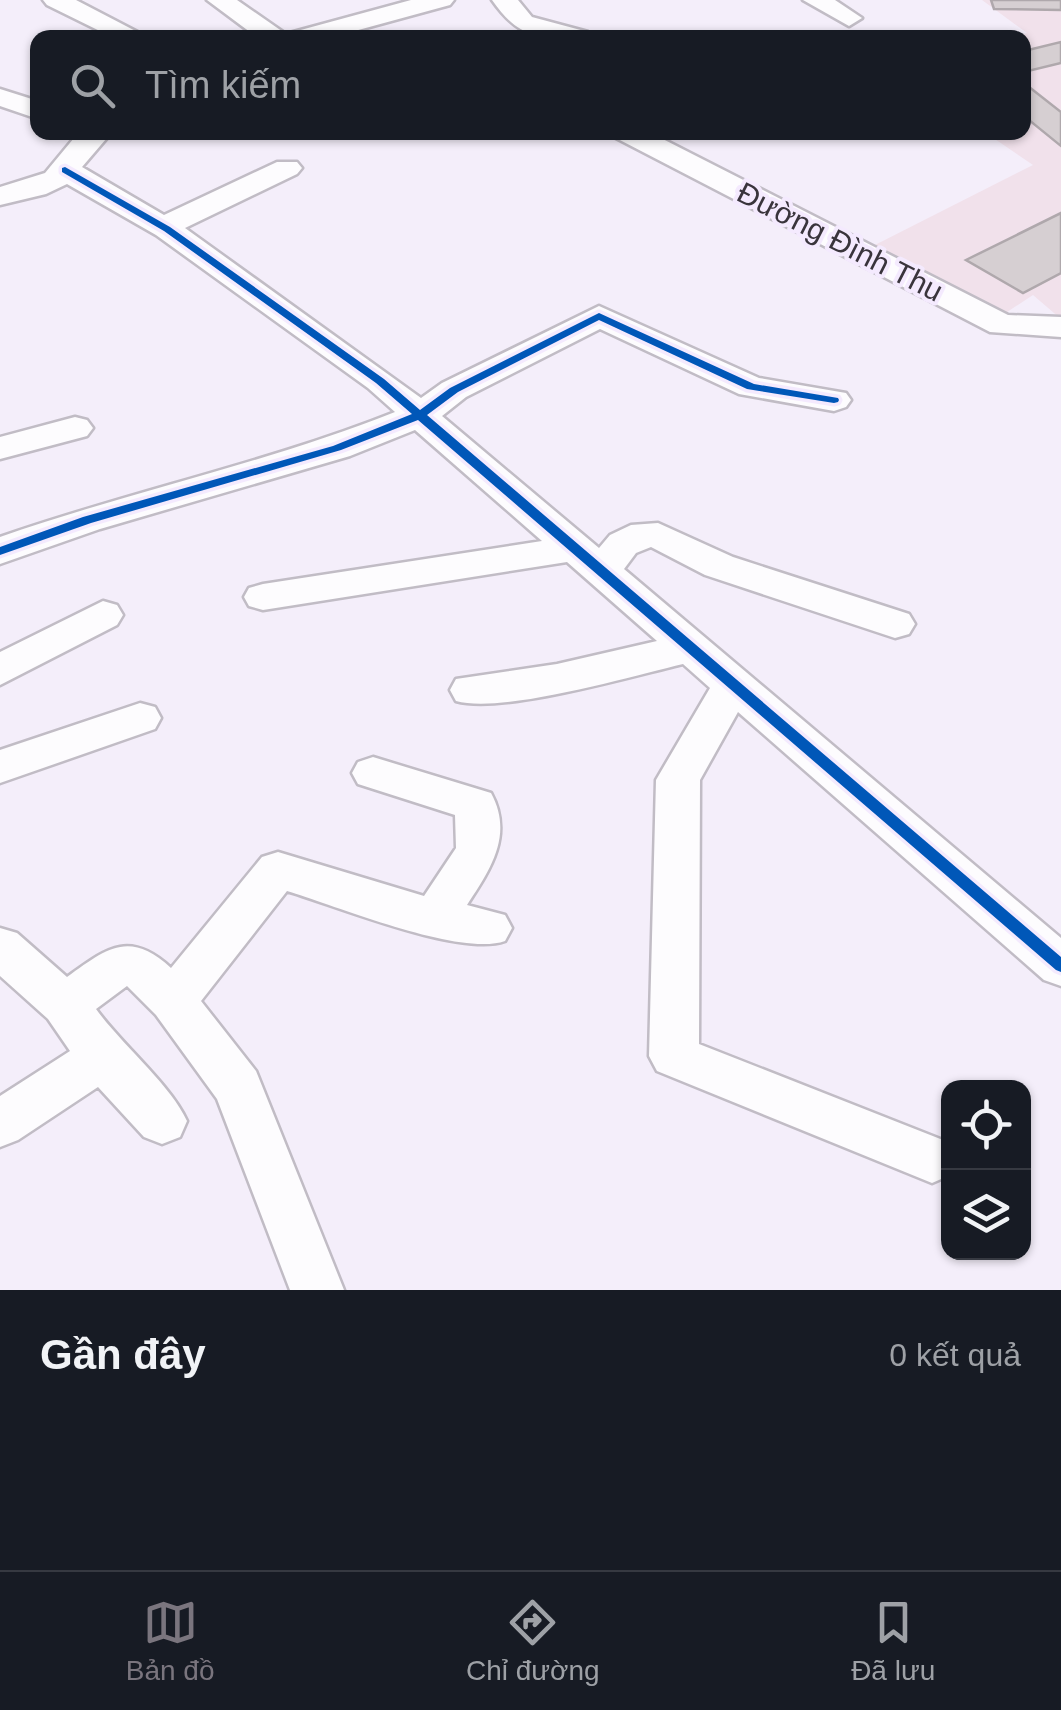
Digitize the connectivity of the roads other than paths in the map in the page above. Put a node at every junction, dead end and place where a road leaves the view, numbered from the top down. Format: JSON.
{"nodes":[{"id":1,"x":56,"y":0,"type":"edge"},
{"id":2,"x":220,"y":0,"type":"edge"},
{"id":3,"x":339,"y":0,"type":"edge"},
{"id":4,"x":441,"y":0,"type":"edge"},
{"id":5,"x":505,"y":0,"type":"edge"},
{"id":6,"x":816,"y":0,"type":"edge"},
{"id":7,"x":369,"y":18,"type":"junction"},
{"id":8,"x":850,"y":18,"type":"dead end"},
{"id":9,"x":119,"y":30,"type":"edge"},
{"id":10,"x":264,"y":30,"type":"edge"},
{"id":11,"x":326,"y":30,"type":"edge"},
{"id":12,"x":549,"y":30,"type":"edge"},
{"id":13,"x":0,"y":97,"type":"edge"},
{"id":14,"x":30,"y":108,"type":"edge"},
{"id":15,"x":84,"y":140,"type":"edge"},
{"id":16,"x":650,"y":140,"type":"edge"},
{"id":17,"x":287,"y":168,"type":"dead end"},
{"id":18,"x":65,"y":170,"type":"junction"},
{"id":19,"x":0,"y":196,"type":"edge"},
{"id":20,"x":163,"y":227,"type":"junction"},
{"id":21,"x":1061,"y":327,"type":"edge"},
{"id":22,"x":834,"y":400,"type":"dead end"},
{"id":23,"x":420,"y":415,"type":"junction"},
{"id":24,"x":75,"y":428,"type":"dead end"},
{"id":25,"x":0,"y":448,"type":"edge"},
{"id":26,"x":0,"y":551,"type":"edge"},
{"id":27,"x":588,"y":559,"type":"junction"},
{"id":28,"x":262,"y":597,"type":"dead end"},
{"id":29,"x":103,"y":615,"type":"dead end"},
{"id":30,"x":895,"y":624,"type":"dead end"},
{"id":31,"x":693,"y":647,"type":"junction"},
{"id":32,"x":0,"y":670,"type":"edge"},
{"id":33,"x":734,"y":682,"type":"junction"},
{"id":34,"x":470,"y":690,"type":"dead end"},
{"id":35,"x":140,"y":718,"type":"dead end"},
{"id":36,"x":0,"y":767,"type":"edge"},
{"id":37,"x":373,"y":772,"type":"dead end"},
{"id":38,"x":434,"y":918,"type":"junction"},
{"id":39,"x":489,"y":928,"type":"dead end"},
{"id":40,"x":0,"y":948,"type":"edge"},
{"id":41,"x":1061,"y":966,"type":"edge"},
{"id":42,"x":172,"y":1001,"type":"junction"},
{"id":43,"x":65,"y":1005,"type":"junction"},
{"id":44,"x":102,"y":1057,"type":"junction"},
{"id":45,"x":162,"y":1121,"type":"dead end"},
{"id":46,"x":0,"y":1124,"type":"edge"},
{"id":47,"x":932,"y":1159,"type":"dead end"},
{"id":48,"x":317,"y":1290,"type":"edge"}],
"edges":[{"from":1,"to":9,"type":"street"},
{"from":2,"to":10,"type":"street"},
{"from":3,"to":7,"type":"street"},
{"from":4,"to":7,"type":"street"},
{"from":5,"to":12,"type":"street"},
{"from":6,"to":8,"type":"street"},
{"from":7,"to":11,"type":"street"},
{"from":13,"to":14,"type":"street"},
{"from":15,"to":18,"type":"street"},
{"from":16,"to":21,"type":"street","name":"Đường Đình Thu"},
{"from":17,"to":20,"type":"street"},
{"from":18,"to":19,"type":"street"},
{"from":18,"to":20,"type":"street"},
{"from":20,"to":23,"type":"street"},
{"from":22,"to":23,"type":"street"},
{"from":23,"to":26,"type":"street"},
{"from":23,"to":27,"type":"street"},
{"from":24,"to":25,"type":"street"},
{"from":27,"to":28,"type":"street"},
{"from":27,"to":30,"type":"street"},
{"from":27,"to":31,"type":"street"},
{"from":29,"to":32,"type":"street"},
{"from":31,"to":33,"type":"street"},
{"from":31,"to":34,"type":"street"},
{"from":33,"to":41,"type":"street"},
{"from":33,"to":47,"type":"street"},
{"from":35,"to":36,"type":"street"},
{"from":37,"to":38,"type":"street"},
{"from":38,"to":39,"type":"street"},
{"from":38,"to":42,"type":"street"},
{"from":40,"to":43,"type":"street"},
{"from":42,"to":43,"type":"street"},
{"from":42,"to":48,"type":"street"},
{"from":43,"to":44,"type":"street"},
{"from":44,"to":45,"type":"street"},
{"from":44,"to":46,"type":"street"}]}
